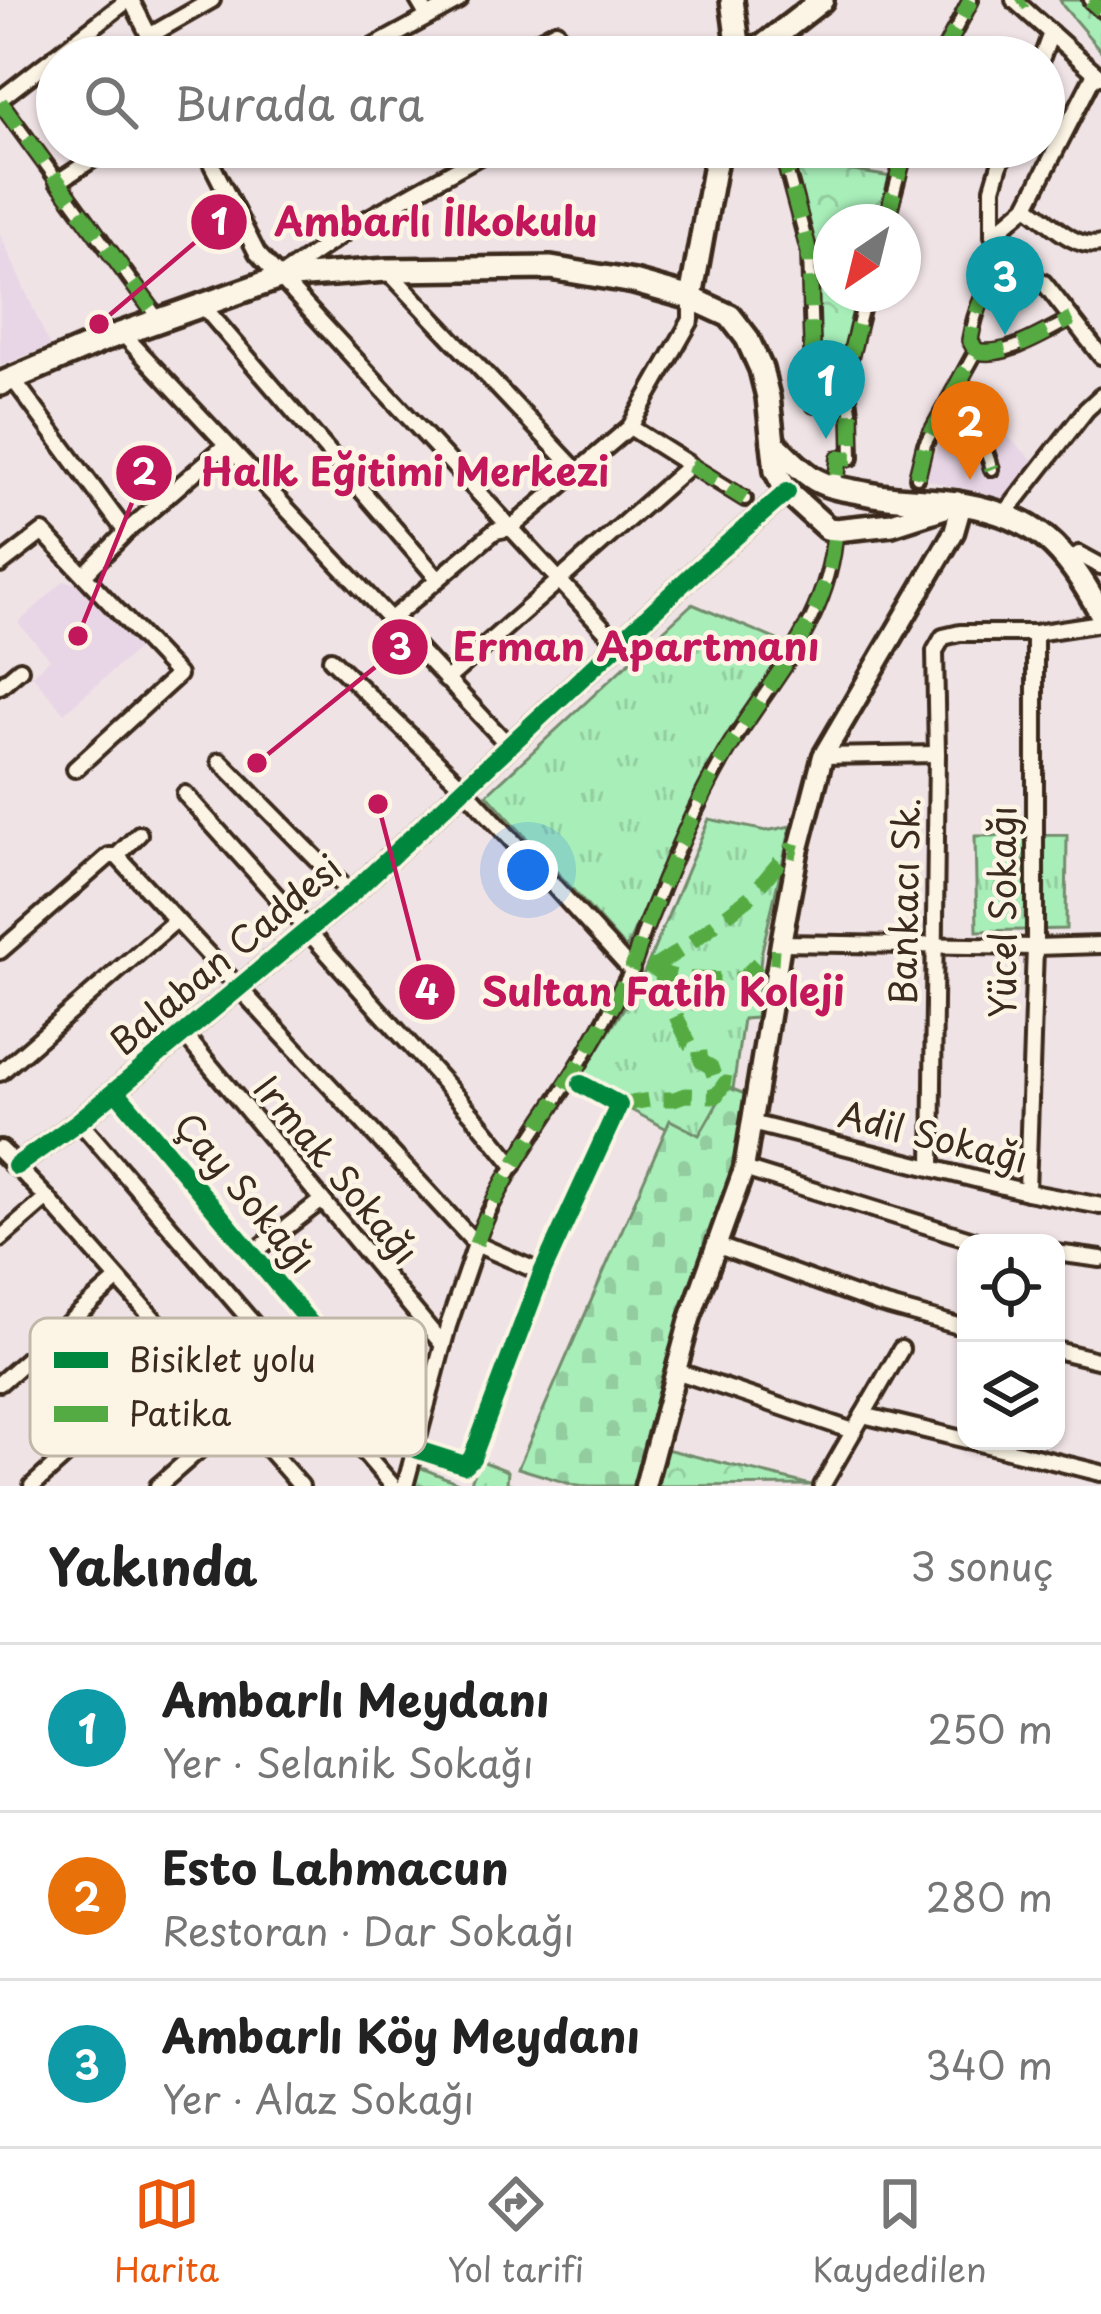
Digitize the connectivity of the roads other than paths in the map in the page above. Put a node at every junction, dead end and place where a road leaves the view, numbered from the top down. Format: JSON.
{"nodes":[{"id":1,"x":130,"y":0,"type":"edge"},
{"id":2,"x":418,"y":0,"type":"edge"},
{"id":3,"x":459,"y":0,"type":"edge"},
{"id":4,"x":732,"y":0,"type":"edge"},
{"id":5,"x":802,"y":0,"type":"edge"},
{"id":6,"x":822,"y":0,"type":"edge"},
{"id":7,"x":971,"y":0,"type":"edge"},
{"id":8,"x":1090,"y":0,"type":"edge"},
{"id":9,"x":1019,"y":1,"type":"edge"},
{"id":10,"x":204,"y":2,"type":"edge"},
{"id":11,"x":1101,"y":10,"type":"edge"},
{"id":12,"x":428,"y":17,"type":"junction"},
{"id":13,"x":1051,"y":33,"type":"junction"},
{"id":14,"x":149,"y":35,"type":"joint"},
{"id":15,"x":83,"y":36,"type":"edge"},
{"id":16,"x":393,"y":36,"type":"edge"},
{"id":17,"x":737,"y":36,"type":"edge"},
{"id":18,"x":761,"y":36,"type":"edge"},
{"id":19,"x":776,"y":36,"type":"edge"},
{"id":20,"x":952,"y":36,"type":"edge"},
{"id":21,"x":1050,"y":36,"type":"edge"},
{"id":22,"x":1054,"y":36,"type":"edge"},
{"id":23,"x":1065,"y":46,"type":"edge"},
{"id":24,"x":36,"y":72,"type":"edge"},
{"id":25,"x":1098,"y":75,"type":"edge"},
{"id":26,"x":0,"y":100,"type":"edge"},
{"id":27,"x":1065,"y":136,"type":"edge"},
{"id":28,"x":36,"y":151,"type":"edge"},
{"id":29,"x":48,"y":168,"type":"edge"},
{"id":30,"x":79,"y":168,"type":"edge"},
{"id":31,"x":214,"y":168,"type":"edge"},
{"id":32,"x":458,"y":168,"type":"edge"},
{"id":33,"x":714,"y":168,"type":"edge"},
{"id":34,"x":787,"y":168,"type":"edge"},
{"id":35,"x":900,"y":168,"type":"edge"},
{"id":36,"x":999,"y":168,"type":"edge"},
{"id":37,"x":1048,"y":168,"type":"edge"},
{"id":38,"x":58,"y":182,"type":"junction"},
{"id":39,"x":891,"y":204,"type":"edge"},
{"id":40,"x":1027,"y":206,"type":"junction"},
{"id":41,"x":993,"y":235,"type":"junction"},
{"id":42,"x":1101,"y":244,"type":"edge"},
{"id":43,"x":1005,"y":264,"type":"junction"},
{"id":44,"x":386,"y":270,"type":"junction"},
{"id":45,"x":279,"y":278,"type":"junction"},
{"id":46,"x":691,"y":298,"type":"junction"},
{"id":47,"x":203,"y":306,"type":"junction"},
{"id":48,"x":862,"y":312,"type":"edge"},
{"id":49,"x":159,"y":319,"type":"junction"},
{"id":50,"x":1072,"y":319,"type":"junction"},
{"id":51,"x":122,"y":333,"type":"junction"},
{"id":52,"x":976,"y":351,"type":"junction"},
{"id":53,"x":1101,"y":356,"type":"edge"},
{"id":54,"x":6,"y":381,"type":"edge"},
{"id":55,"x":962,"y":381,"type":"junction"},
{"id":56,"x":1101,"y":396,"type":"edge"},
{"id":57,"x":814,"y":405,"type":"dead end"},
{"id":58,"x":630,"y":427,"type":"junction"},
{"id":59,"x":773,"y":443,"type":"junction"},
{"id":60,"x":226,"y":445,"type":"junction"},
{"id":61,"x":690,"y":465,"type":"junction"},
{"id":62,"x":992,"y":469,"type":"dead end"},
{"id":63,"x":577,"y":471,"type":"junction"},
{"id":64,"x":917,"y":477,"type":"dead end"},
{"id":65,"x":830,"y":482,"type":"junction"},
{"id":66,"x":788,"y":492,"type":"junction"},
{"id":67,"x":745,"y":499,"type":"dead end"},
{"id":68,"x":960,"y":503,"type":"junction"},
{"id":69,"x":1004,"y":515,"type":"junction"},
{"id":70,"x":833,"y":527,"type":"junction"},
{"id":71,"x":511,"y":528,"type":"junction"},
{"id":72,"x":126,"y":532,"type":"junction"},
{"id":73,"x":1069,"y":561,"type":"junction"},
{"id":74,"x":0,"y":565,"type":"edge"},
{"id":75,"x":1101,"y":566,"type":"edge"},
{"id":76,"x":84,"y":575,"type":"junction"},
{"id":77,"x":438,"y":580,"type":"junction"},
{"id":78,"x":559,"y":580,"type":"junction"},
{"id":79,"x":1101,"y":613,"type":"edge"},
{"id":80,"x":390,"y":620,"type":"junction"},
{"id":81,"x":1101,"y":623,"type":"edge"},
{"id":82,"x":1035,"y":633,"type":"junction"},
{"id":83,"x":619,"y":644,"type":"junction"},
{"id":84,"x":332,"y":659,"type":"dead end"},
{"id":85,"x":20,"y":669,"type":"dead end"},
{"id":86,"x":446,"y":680,"type":"junction"},
{"id":87,"x":0,"y":686,"type":"edge"},
{"id":88,"x":510,"y":747,"type":"junction"},
{"id":89,"x":937,"y":754,"type":"junction"},
{"id":90,"x":823,"y":756,"type":"junction"},
{"id":91,"x":220,"y":761,"type":"dead end"},
{"id":92,"x":75,"y":769,"type":"dead end"},
{"id":93,"x":465,"y":789,"type":"junction"},
{"id":94,"x":185,"y":794,"type":"dead end"},
{"id":95,"x":139,"y":835,"type":"dead end"},
{"id":96,"x":117,"y":856,"type":"junction"},
{"id":97,"x":351,"y":894,"type":"junction"},
{"id":98,"x":176,"y":921,"type":"junction"},
{"id":99,"x":308,"y":931,"type":"junction"},
{"id":100,"x":781,"y":943,"type":"junction"},
{"id":101,"x":934,"y":944,"type":"junction"},
{"id":102,"x":1101,"y":945,"type":"edge"},
{"id":103,"x":1035,"y":947,"type":"junction"},
{"id":104,"x":0,"y":951,"type":"edge"},
{"id":105,"x":631,"y":970,"type":"junction"},
{"id":106,"x":241,"y":987,"type":"junction"},
{"id":107,"x":183,"y":1033,"type":"junction"},
{"id":108,"x":0,"y":1073,"type":"edge"},
{"id":109,"x":581,"y":1084,"type":"dead end"},
{"id":110,"x":116,"y":1091,"type":"junction"},
{"id":111,"x":79,"y":1121,"type":"junction"},
{"id":112,"x":752,"y":1124,"type":"junction"},
{"id":113,"x":0,"y":1150,"type":"edge"},
{"id":114,"x":514,"y":1165,"type":"junction"},
{"id":115,"x":16,"y":1166,"type":"junction"},
{"id":116,"x":932,"y":1167,"type":"junction"},
{"id":117,"x":744,"y":1169,"type":"junction"},
{"id":118,"x":1027,"y":1192,"type":"junction"},
{"id":119,"x":47,"y":1198,"type":"junction"},
{"id":120,"x":322,"y":1200,"type":"junction"},
{"id":121,"x":1101,"y":1206,"type":"edge"},
{"id":122,"x":957,"y":1235,"type":"edge"},
{"id":123,"x":0,"y":1239,"type":"edge"},
{"id":124,"x":476,"y":1244,"type":"junction"},
{"id":125,"x":718,"y":1246,"type":"junction"},
{"id":126,"x":253,"y":1253,"type":"junction"},
{"id":127,"x":1065,"y":1254,"type":"edge"},
{"id":128,"x":1101,"y":1259,"type":"edge"},
{"id":129,"x":542,"y":1273,"type":"junction"},
{"id":130,"x":117,"y":1280,"type":"junction"},
{"id":131,"x":74,"y":1318,"type":"edge"},
{"id":132,"x":151,"y":1318,"type":"edge"},
{"id":133,"x":249,"y":1318,"type":"edge"},
{"id":134,"x":307,"y":1318,"type":"edge"},
{"id":135,"x":420,"y":1318,"type":"edge"},
{"id":136,"x":426,"y":1325,"type":"edge"},
{"id":137,"x":957,"y":1326,"type":"edge"},
{"id":138,"x":443,"y":1345,"type":"junction"},
{"id":139,"x":901,"y":1349,"type":"dead end"},
{"id":140,"x":1065,"y":1352,"type":"edge"},
{"id":141,"x":30,"y":1357,"type":"edge"},
{"id":142,"x":1101,"y":1360,"type":"edge"},
{"id":143,"x":676,"y":1371,"type":"junction"},
{"id":144,"x":0,"y":1383,"type":"edge"},
{"id":145,"x":426,"y":1408,"type":"edge"},
{"id":146,"x":863,"y":1414,"type":"junction"},
{"id":147,"x":854,"y":1431,"type":"junction"},
{"id":148,"x":957,"y":1437,"type":"edge"},
{"id":149,"x":1009,"y":1450,"type":"edge"},
{"id":150,"x":426,"y":1453,"type":"edge"},
{"id":151,"x":65,"y":1456,"type":"edge"},
{"id":152,"x":192,"y":1456,"type":"edge"},
{"id":153,"x":276,"y":1456,"type":"edge"},
{"id":154,"x":368,"y":1456,"type":"edge"},
{"id":155,"x":413,"y":1456,"type":"edge"},
{"id":156,"x":1101,"y":1473,"type":"edge"},
{"id":157,"x":32,"y":1486,"type":"edge"},
{"id":158,"x":158,"y":1486,"type":"edge"},
{"id":159,"x":302,"y":1486,"type":"edge"},
{"id":160,"x":394,"y":1486,"type":"edge"},
{"id":161,"x":405,"y":1486,"type":"edge"},
{"id":162,"x":645,"y":1486,"type":"edge"},
{"id":163,"x":821,"y":1486,"type":"edge"}],
"edges":[{"from":1,"to":14,"type":"street"},
{"from":1,"to":15,"type":"street"},
{"from":2,"to":12,"type":"street"},
{"from":3,"to":12,"type":"street"},
{"from":4,"to":17,"type":"main road"},
{"from":5,"to":18,"type":"main road"},
{"from":6,"to":19,"type":"main road"},
{"from":7,"to":20,"type":"street"},
{"from":8,"to":11,"type":"street"},
{"from":9,"to":13,"type":"street"},
{"from":10,"to":14,"type":"street"},
{"from":12,"to":16,"type":"street"},
{"from":13,"to":21,"type":"street"},
{"from":13,"to":22,"type":"street"},
{"from":23,"to":25,"type":"street"},
{"from":24,"to":26,"type":"street"},
{"from":25,"to":27,"type":"street"},
{"from":26,"to":28,"type":"street"},
{"from":29,"to":38,"type":"street"},
{"from":30,"to":38,"type":"street"},
{"from":31,"to":45,"type":"street"},
{"from":32,"to":45,"type":"street"},
{"from":33,"to":46,"type":"main road"},
{"from":34,"to":57,"type":"street"},
{"from":35,"to":39,"type":"street"},
{"from":36,"to":41,"type":"street"},
{"from":37,"to":40,"type":"street"},
{"from":38,"to":49,"type":"street"},
{"from":40,"to":41,"type":"street"},
{"from":40,"to":42,"type":"street"},
{"from":41,"to":43,"type":"street"},
{"from":43,"to":50,"type":"street"},
{"from":43,"to":52,"type":"street"},
{"from":44,"to":45,"type":"main road"},
{"from":44,"to":46,"type":"main road"},
{"from":44,"to":63,"type":"street"},
{"from":45,"to":47,"type":"main road"},
{"from":45,"to":71,"type":"street"},
{"from":46,"to":58,"type":"street"},
{"from":46,"to":59,"type":"main road"},
{"from":47,"to":49,"type":"main road"},
{"from":47,"to":77,"type":"street"},
{"from":48,"to":65,"type":"street"},
{"from":49,"to":51,"type":"main road"},
{"from":50,"to":52,"type":"street"},
{"from":50,"to":53,"type":"street"},
{"from":51,"to":54,"type":"main road"},
{"from":51,"to":60,"type":"street"},
{"from":52,"to":55,"type":"street"},
{"from":54,"to":72,"type":"street"},
{"from":55,"to":62,"type":"street"},
{"from":55,"to":64,"type":"street"},
{"from":56,"to":69,"type":"street"},
{"from":58,"to":61,"type":"street"},
{"from":58,"to":63,"type":"street"},
{"from":59,"to":65,"type":"main road"},
{"from":59,"to":66,"type":"main road"},
{"from":60,"to":72,"type":"street"},
{"from":60,"to":80,"type":"street"},
{"from":61,"to":67,"type":"street"},
{"from":61,"to":78,"type":"street"},
{"from":63,"to":71,"type":"street"},
{"from":65,"to":66,"type":"main road"},
{"from":65,"to":68,"type":"main road"},
{"from":65,"to":70,"type":"main road"},
{"from":65,"to":70,"type":"main road"},
{"from":66,"to":70,"type":"main road"},
{"from":66,"to":83,"type":"street","name":"Balaban Caddesi"},
{"from":68,"to":69,"type":"main road"},
{"from":68,"to":70,"type":"main road"},
{"from":68,"to":90,"type":"main road"},
{"from":69,"to":73,"type":"main road"},
{"from":70,"to":105,"type":"street"},
{"from":71,"to":77,"type":"street"},
{"from":71,"to":78,"type":"street"},
{"from":72,"to":76,"type":"street"},
{"from":73,"to":75,"type":"street"},
{"from":73,"to":79,"type":"main road"},
{"from":74,"to":76,"type":"street"},
{"from":76,"to":92,"type":"street"},
{"from":77,"to":80,"type":"street"},
{"from":78,"to":83,"type":"street"},
{"from":78,"to":86,"type":"street"},
{"from":80,"to":86,"type":"street"},
{"from":81,"to":82,"type":"street"},
{"from":82,"to":89,"type":"street","name":"Bankacı Sk."},
{"from":82,"to":103,"type":"street","name":"Yücel Sokağı"},
{"from":83,"to":88,"type":"street","name":"Balaban Caddesi"},
{"from":84,"to":93,"type":"street"},
{"from":85,"to":87,"type":"street"},
{"from":86,"to":88,"type":"street"},
{"from":88,"to":93,"type":"street","name":"Balaban Caddesi"},
{"from":89,"to":90,"type":"street"},
{"from":89,"to":101,"type":"street","name":"Bankacı Sk."},
{"from":90,"to":100,"type":"main road"},
{"from":91,"to":97,"type":"street"},
{"from":93,"to":97,"type":"street","name":"Balaban Caddesi"},
{"from":93,"to":105,"type":"street"},
{"from":94,"to":99,"type":"street"},
{"from":95,"to":96,"type":"street"},
{"from":96,"to":98,"type":"street"},
{"from":96,"to":104,"type":"street"},
{"from":97,"to":99,"type":"street","name":"Balaban Caddesi"},
{"from":98,"to":106,"type":"street"},
{"from":98,"to":108,"type":"street"},
{"from":99,"to":106,"type":"street","name":"Balaban Caddesi"},
{"from":99,"to":114,"type":"street"},
{"from":100,"to":101,"type":"street"},
{"from":100,"to":112,"type":"main road"},
{"from":101,"to":103,"type":"street"},
{"from":101,"to":116,"type":"street","name":"Bankacı Sk."},
{"from":102,"to":103,"type":"street"},
{"from":103,"to":118,"type":"street","name":"Yücel Sokağı"},
{"from":105,"to":114,"type":"street"},
{"from":106,"to":107,"type":"street","name":"Balaban Caddesi"},
{"from":106,"to":124,"type":"street"},
{"from":107,"to":110,"type":"street","name":"Balaban Caddesi"},
{"from":107,"to":120,"type":"street","name":"Irmak Sokağı"},
{"from":109,"to":129,"type":"street"},
{"from":110,"to":111,"type":"street","name":"Balaban Caddesi"},
{"from":110,"to":126,"type":"street","name":"Çay Sokağı"},
{"from":111,"to":115,"type":"street","name":"Balaban Caddesi"},
{"from":111,"to":133,"type":"street"},
{"from":112,"to":116,"type":"street","name":"Adil Sokağı"},
{"from":112,"to":117,"type":"main road"},
{"from":113,"to":115,"type":"street"},
{"from":114,"to":124,"type":"street"},
{"from":115,"to":119,"type":"street"},
{"from":116,"to":118,"type":"street","name":"Adil Sokağı"},
{"from":117,"to":122,"type":"street"},
{"from":117,"to":125,"type":"main road"},
{"from":118,"to":121,"type":"street","name":"Adil Sokağı"},
{"from":119,"to":123,"type":"street"},
{"from":119,"to":130,"type":"street"},
{"from":120,"to":126,"type":"street"},
{"from":120,"to":135,"type":"street","name":"Irmak Sokağı"},
{"from":124,"to":129,"type":"street"},
{"from":124,"to":138,"type":"street"},
{"from":125,"to":137,"type":"street"},
{"from":125,"to":143,"type":"main road"},
{"from":126,"to":134,"type":"street","name":"Çay Sokağı"},
{"from":127,"to":128,"type":"street"},
{"from":129,"to":150,"type":"street"},
{"from":130,"to":131,"type":"street"},
{"from":130,"to":132,"type":"street"},
{"from":136,"to":138,"type":"street","name":"Irmak Sokağı"},
{"from":138,"to":145,"type":"street"},
{"from":139,"to":146,"type":"street"},
{"from":140,"to":142,"type":"street"},
{"from":141,"to":144,"type":"street"},
{"from":143,"to":147,"type":"street"},
{"from":143,"to":162,"type":"main road"},
{"from":146,"to":147,"type":"street"},
{"from":146,"to":148,"type":"street"},
{"from":147,"to":163,"type":"street"},
{"from":149,"to":156,"type":"street"},
{"from":151,"to":157,"type":"street"},
{"from":152,"to":158,"type":"street"},
{"from":153,"to":159,"type":"street"},
{"from":154,"to":160,"type":"street"},
{"from":155,"to":161,"type":"street"}]}
